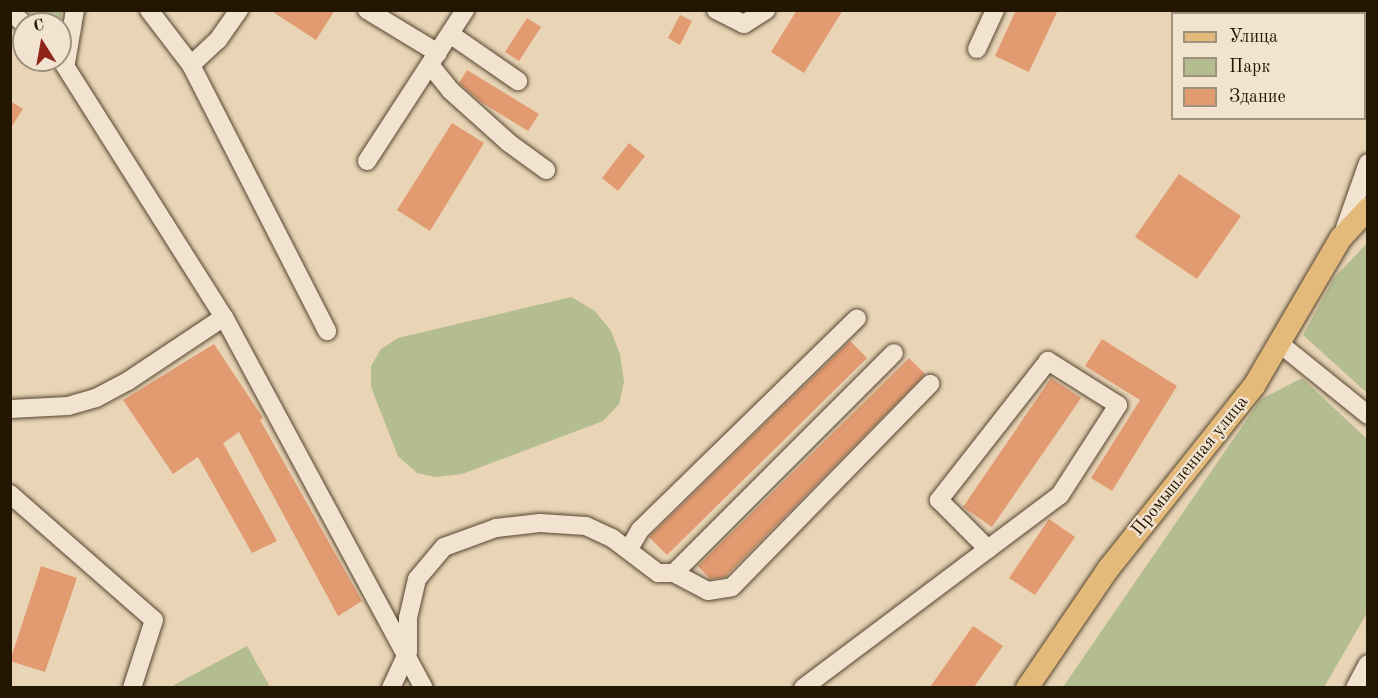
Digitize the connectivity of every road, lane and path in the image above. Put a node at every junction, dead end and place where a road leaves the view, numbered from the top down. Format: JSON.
{"nodes":[{"id":1,"x":149,"y":10,"type":"edge"},
{"id":2,"x":239,"y":10,"type":"edge"},
{"id":3,"x":367,"y":10,"type":"edge"},
{"id":4,"x":465,"y":10,"type":"edge"},
{"id":5,"x":716,"y":10,"type":"edge"},
{"id":6,"x":766,"y":10,"type":"edge"},
{"id":7,"x":995,"y":10,"type":"edge"},
{"id":8,"x":450,"y":34,"type":"junction"},
{"id":9,"x":976,"y":49,"type":"dead end"},
{"id":10,"x":434,"y":59,"type":"junction"},
{"id":11,"x":191,"y":65,"type":"junction"},
{"id":12,"x":70,"y":72,"type":"edge"},
{"id":13,"x":518,"y":81,"type":"dead end"},
{"id":14,"x":367,"y":161,"type":"dead end"},
{"id":15,"x":1368,"y":164,"type":"edge"},
{"id":16,"x":546,"y":170,"type":"dead end"},
{"id":17,"x":1368,"y":209,"type":"edge"},
{"id":18,"x":1341,"y":238,"type":"junction"},
{"id":19,"x":224,"y":317,"type":"junction"},
{"id":20,"x":857,"y":318,"type":"dead end"},
{"id":21,"x":327,"y":331,"type":"dead end"},
{"id":22,"x":1280,"y":344,"type":"junction"},
{"id":23,"x":894,"y":353,"type":"dead end"},
{"id":24,"x":930,"y":384,"type":"dead end"},
{"id":25,"x":10,"y":409,"type":"edge"},
{"id":26,"x":1368,"y":415,"type":"edge"},
{"id":27,"x":10,"y":494,"type":"edge"},
{"id":28,"x":629,"y":549,"type":"junction"},
{"id":29,"x":988,"y":549,"type":"junction"},
{"id":30,"x":674,"y":573,"type":"junction"},
{"id":31,"x":408,"y":652,"type":"junction"},
{"id":32,"x":1368,"y":664,"type":"edge"},
{"id":33,"x":132,"y":687,"type":"edge"},
{"id":34,"x":391,"y":687,"type":"edge"},
{"id":35,"x":424,"y":687,"type":"edge"},
{"id":36,"x":803,"y":687,"type":"edge"},
{"id":37,"x":1027,"y":687,"type":"edge"},
{"id":38,"x":1354,"y":687,"type":"edge"}],
"edges":[{"from":1,"to":11,"type":"street"},
{"from":2,"to":11,"type":"street"},
{"from":3,"to":10,"type":"street"},
{"from":4,"to":8,"type":"street"},
{"from":5,"to":6,"type":"street"},
{"from":7,"to":9,"type":"street"},
{"from":8,"to":10,"type":"street"},
{"from":8,"to":13,"type":"street"},
{"from":10,"to":14,"type":"street"},
{"from":10,"to":16,"type":"street"},
{"from":11,"to":21,"type":"street"},
{"from":12,"to":19,"type":"street"},
{"from":15,"to":18,"type":"street"},
{"from":17,"to":18,"type":"main road","name":"Промышленная улица"},
{"from":18,"to":22,"type":"main road","name":"Промышленная улица"},
{"from":19,"to":25,"type":"street"},
{"from":19,"to":31,"type":"street"},
{"from":20,"to":28,"type":"street"},
{"from":22,"to":26,"type":"street"},
{"from":22,"to":37,"type":"main road","name":"Промышленная улица"},
{"from":23,"to":30,"type":"street"},
{"from":24,"to":30,"type":"street"},
{"from":27,"to":33,"type":"street"},
{"from":28,"to":30,"type":"street"},
{"from":28,"to":31,"type":"street"},
{"from":29,"to":29,"type":"street"},
{"from":29,"to":36,"type":"street"},
{"from":31,"to":34,"type":"street"},
{"from":31,"to":35,"type":"street"},
{"from":32,"to":38,"type":"street"}]}
